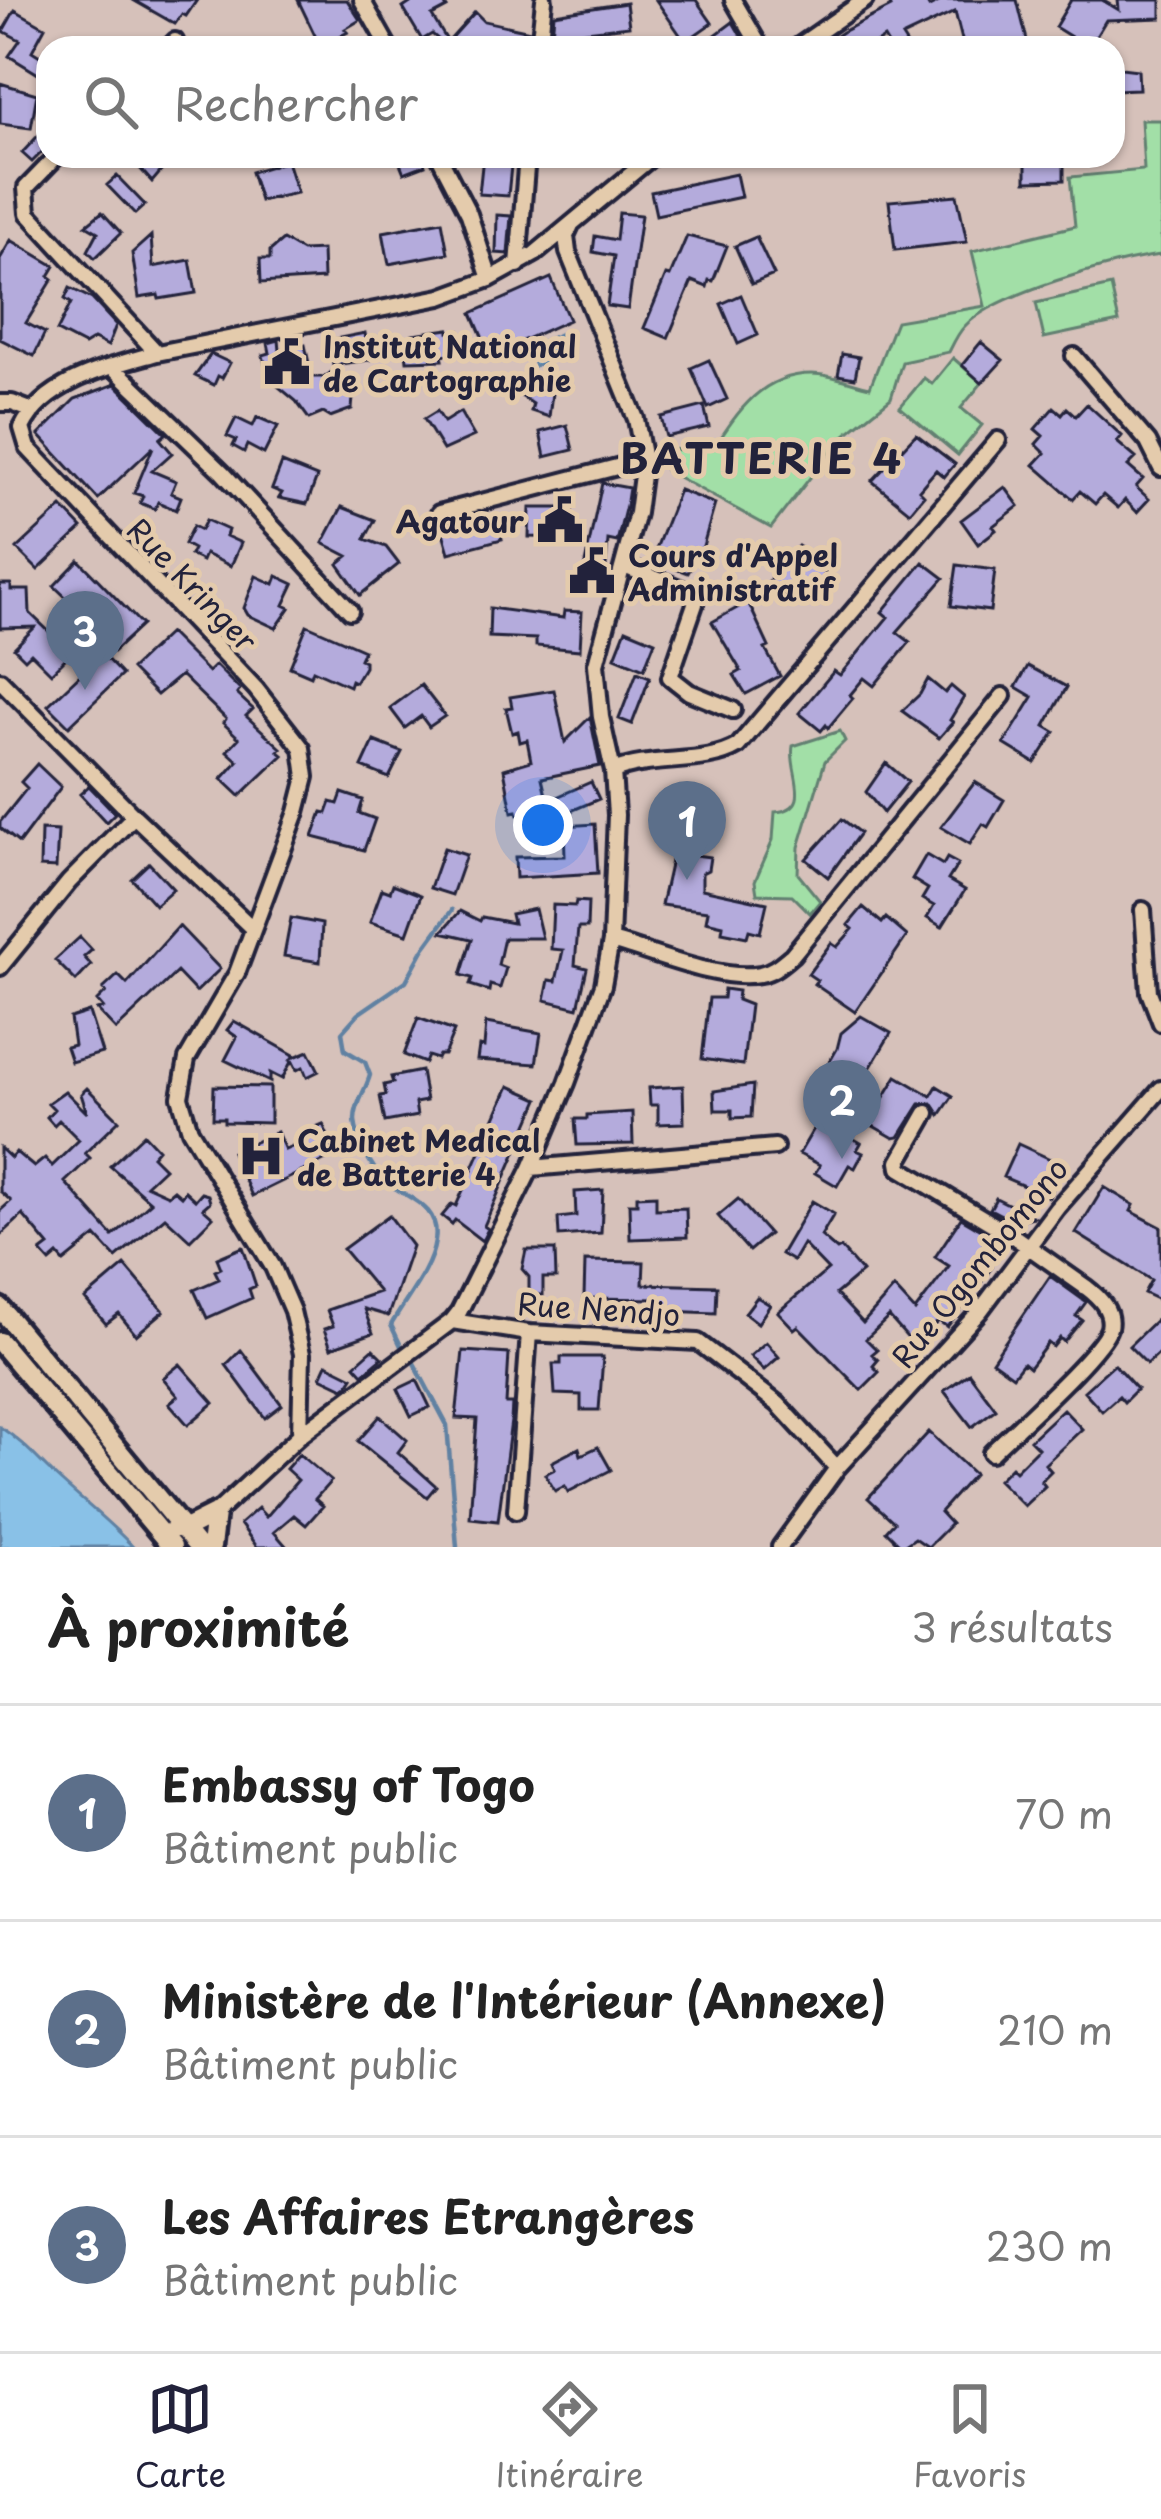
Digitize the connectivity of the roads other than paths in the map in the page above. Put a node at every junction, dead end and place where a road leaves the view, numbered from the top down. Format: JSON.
{"nodes":[{"id":1,"x":362,"y":0,"type":"edge"},
{"id":2,"x":544,"y":0,"type":"edge"},
{"id":3,"x":734,"y":0,"type":"edge"},
{"id":4,"x":865,"y":0,"type":"edge"},
{"id":5,"x":382,"y":36,"type":"edge"},
{"id":6,"x":540,"y":36,"type":"edge"},
{"id":7,"x":754,"y":36,"type":"edge"},
{"id":8,"x":813,"y":36,"type":"edge"},
{"id":9,"x":45,"y":168,"type":"edge"},
{"id":10,"x":446,"y":168,"type":"edge"},
{"id":11,"x":525,"y":168,"type":"edge"},
{"id":12,"x":638,"y":168,"type":"edge"},
{"id":13,"x":571,"y":225,"type":"junction"},
{"id":14,"x":535,"y":254,"type":"junction"},
{"id":15,"x":572,"y":263,"type":"junction"},
{"id":16,"x":518,"y":265,"type":"junction"},
{"id":17,"x":490,"y":279,"type":"junction"},
{"id":18,"x":157,"y":352,"type":"junction"},
{"id":19,"x":1075,"y":356,"type":"dead end"},
{"id":20,"x":112,"y":365,"type":"junction"},
{"id":21,"x":0,"y":403,"type":"edge"},
{"id":22,"x":33,"y":411,"type":"junction"},
{"id":23,"x":998,"y":440,"type":"dead end"},
{"id":24,"x":644,"y":460,"type":"junction"},
{"id":25,"x":1161,"y":468,"type":"edge"},
{"id":26,"x":439,"y":513,"type":"dead end"},
{"id":27,"x":624,"y":566,"type":"junction"},
{"id":28,"x":350,"y":611,"type":"dead end"},
{"id":29,"x":0,"y":680,"type":"edge"},
{"id":30,"x":1003,"y":696,"type":"dead end"},
{"id":31,"x":733,"y":710,"type":"dead end"},
{"id":32,"x":613,"y":771,"type":"junction"},
{"id":33,"x":134,"y":816,"type":"junction"},
{"id":34,"x":1143,"y":910,"type":"dead end"},
{"id":35,"x":254,"y":929,"type":"junction"},
{"id":36,"x":611,"y":941,"type":"junction"},
{"id":37,"x":0,"y":968,"type":"edge"},
{"id":38,"x":1161,"y":1023,"type":"edge"},
{"id":39,"x":1161,"y":1089,"type":"edge"},
{"id":40,"x":927,"y":1113,"type":"dead end"},
{"id":41,"x":775,"y":1147,"type":"dead end"},
{"id":42,"x":531,"y":1168,"type":"junction"},
{"id":43,"x":1029,"y":1247,"type":"junction"},
{"id":44,"x":0,"y":1308,"type":"edge"},
{"id":45,"x":452,"y":1321,"type":"junction"},
{"id":46,"x":529,"y":1333,"type":"junction"},
{"id":47,"x":0,"y":1342,"type":"edge"},
{"id":48,"x":40,"y":1393,"type":"junction"},
{"id":49,"x":300,"y":1435,"type":"junction"},
{"id":50,"x":991,"y":1453,"type":"dead end"},
{"id":51,"x":837,"y":1468,"type":"junction"},
{"id":52,"x":515,"y":1511,"type":"dead end"},
{"id":53,"x":215,"y":1514,"type":"junction"},
{"id":54,"x":192,"y":1537,"type":"edge"},
{"id":55,"x":172,"y":1547,"type":"edge"},
{"id":56,"x":780,"y":1547,"type":"edge"}],
"edges":[{"from":1,"to":5,"type":"street"},
{"from":2,"to":6,"type":"street"},
{"from":3,"to":7,"type":"street"},
{"from":4,"to":8,"type":"street"},
{"from":9,"to":18,"type":"street"},
{"from":10,"to":17,"type":"street"},
{"from":11,"to":16,"type":"street"},
{"from":12,"to":13,"type":"street"},
{"from":13,"to":14,"type":"street"},
{"from":13,"to":15,"type":"street"},
{"from":14,"to":15,"type":"street"},
{"from":14,"to":16,"type":"street"},
{"from":15,"to":24,"type":"street"},
{"from":16,"to":17,"type":"street"},
{"from":17,"to":18,"type":"street"},
{"from":18,"to":20,"type":"street"},
{"from":19,"to":25,"type":"street"},
{"from":20,"to":22,"type":"street"},
{"from":20,"to":28,"type":"street"},
{"from":21,"to":22,"type":"street"},
{"from":22,"to":35,"type":"street","name":"Rue Kringer"},
{"from":23,"to":32,"type":"street"},
{"from":24,"to":26,"type":"street"},
{"from":24,"to":27,"type":"street"},
{"from":27,"to":31,"type":"street"},
{"from":27,"to":32,"type":"street"},
{"from":29,"to":33,"type":"street"},
{"from":30,"to":36,"type":"street"},
{"from":32,"to":36,"type":"street"},
{"from":33,"to":35,"type":"street"},
{"from":33,"to":37,"type":"street"},
{"from":34,"to":38,"type":"street"},
{"from":35,"to":49,"type":"street","name":"Rue Kringer"},
{"from":36,"to":42,"type":"street"},
{"from":39,"to":43,"type":"street","name":"Rue Ogombomono"},
{"from":40,"to":43,"type":"street"},
{"from":41,"to":42,"type":"street"},
{"from":42,"to":45,"type":"street"},
{"from":43,"to":50,"type":"street"},
{"from":43,"to":51,"type":"street","name":"Rue Ogombomono"},
{"from":44,"to":54,"type":"main road"},
{"from":45,"to":46,"type":"street","name":"Rue Nendjo"},
{"from":45,"to":49,"type":"street"},
{"from":46,"to":51,"type":"street","name":"Rue Nendjo"},
{"from":46,"to":52,"type":"street"},
{"from":47,"to":48,"type":"main road"},
{"from":48,"to":54,"type":"main road"},
{"from":48,"to":55,"type":"main road"},
{"from":49,"to":53,"type":"street"},
{"from":51,"to":56,"type":"street","name":"Rue Ogombomono"},
{"from":53,"to":54,"type":"main road"},
{"from":53,"to":54,"type":"main road"}]}
